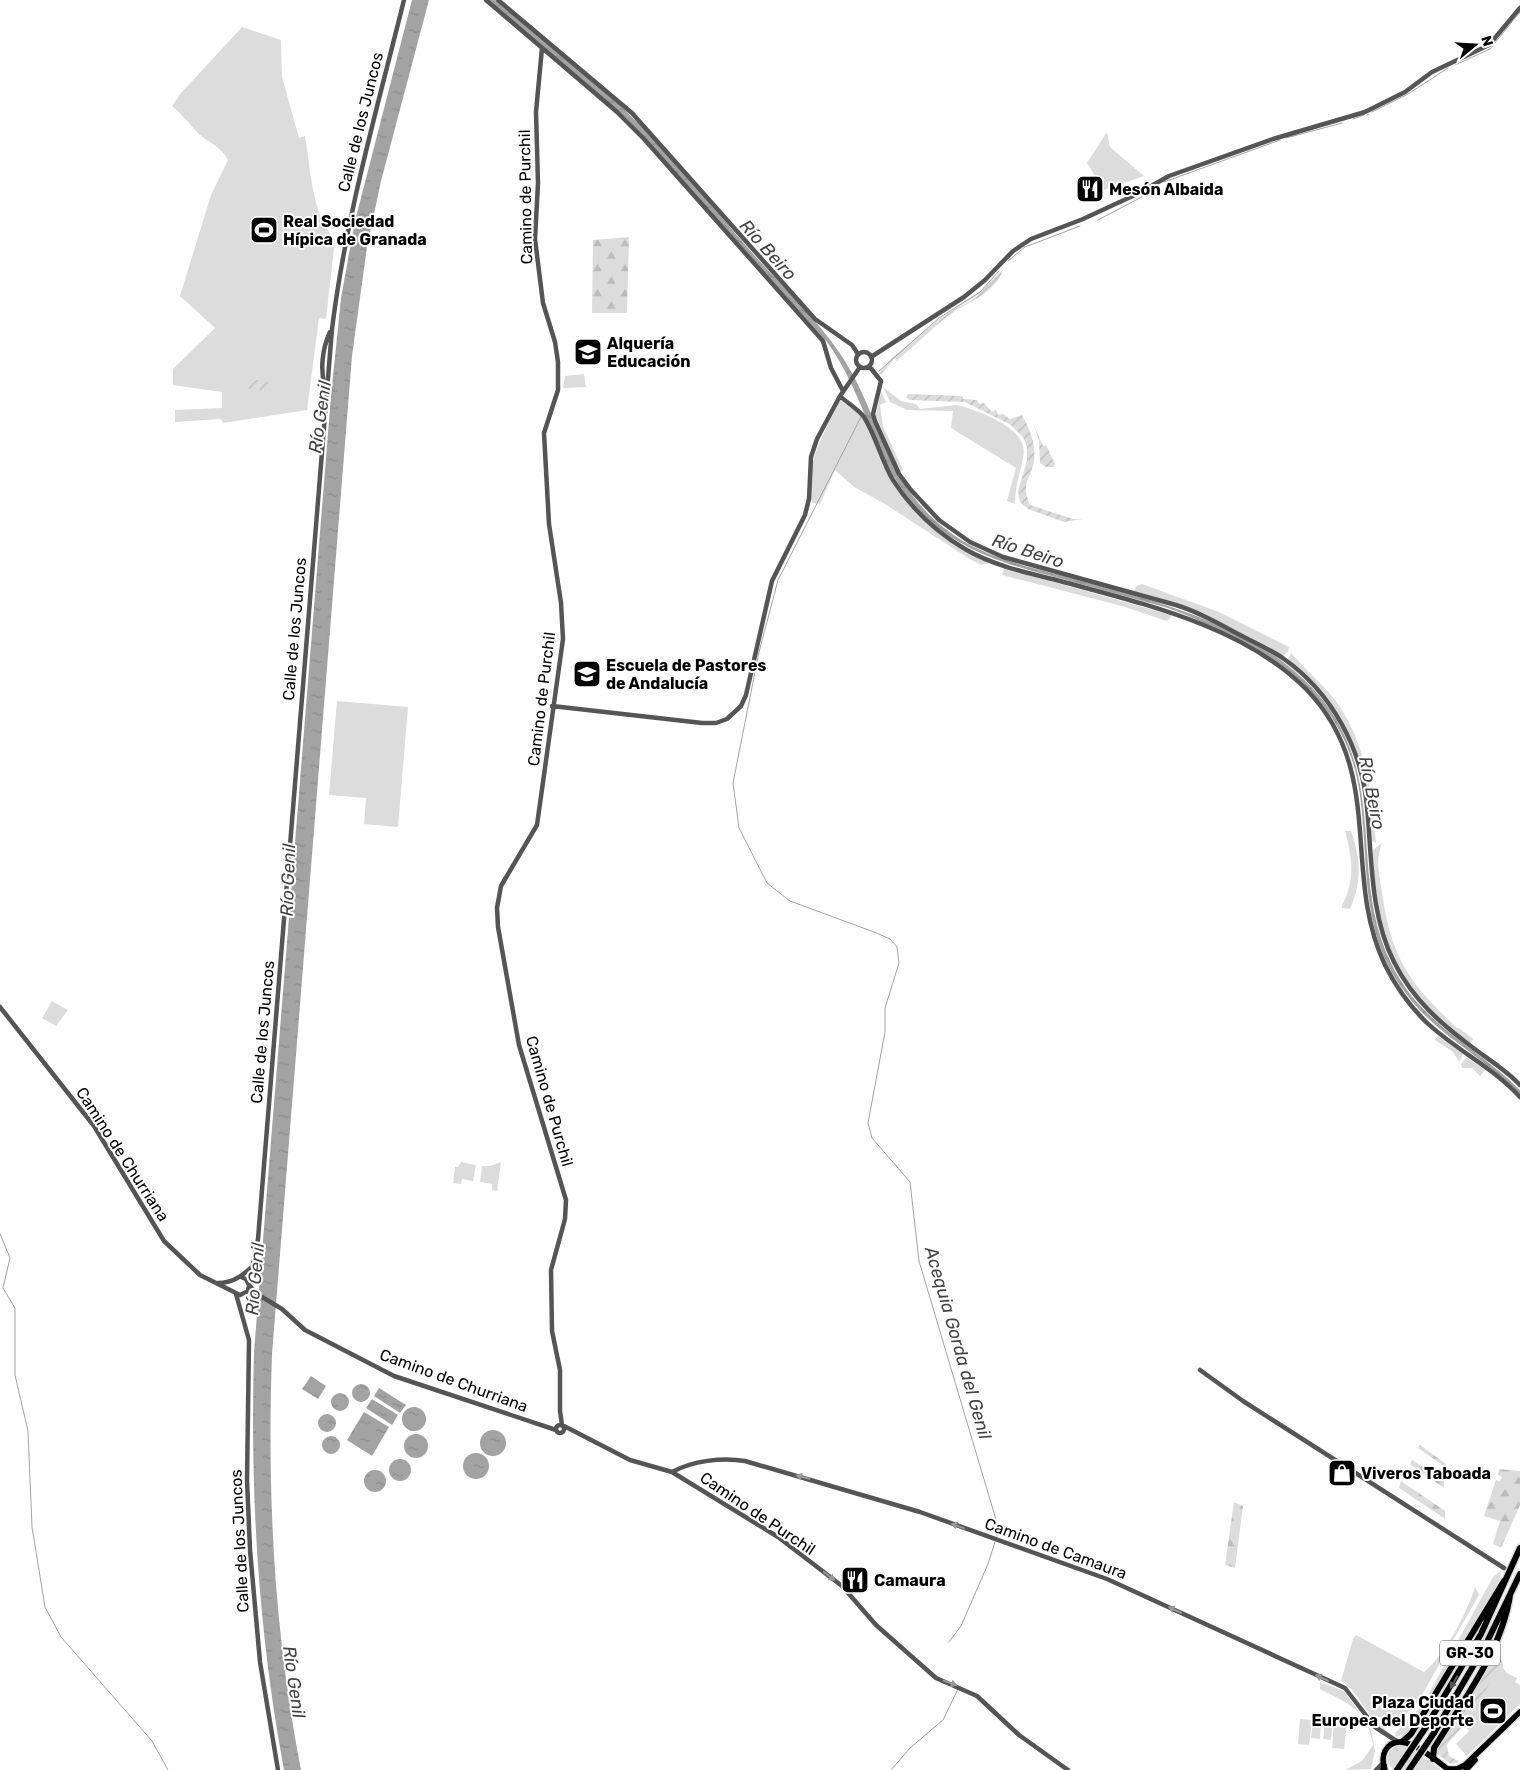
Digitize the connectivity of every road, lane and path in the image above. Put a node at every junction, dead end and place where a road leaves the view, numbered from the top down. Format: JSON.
{"nodes":[{"id":1,"x":404,"y":0,"type":"edge"},
{"id":2,"x":486,"y":0,"type":"edge"},
{"id":3,"x":498,"y":0,"type":"edge"},
{"id":4,"x":1520,"y":8,"type":"edge"},
{"id":5,"x":542,"y":48,"type":"junction"},
{"id":6,"x":858,"y":354,"type":"junction"},
{"id":7,"x":871,"y":357,"type":"junction"},
{"id":8,"x":869,"y":366,"type":"junction"},
{"id":9,"x":860,"y":367,"type":"junction"},
{"id":10,"x":843,"y":390,"type":"junction"},
{"id":11,"x":840,"y":396,"type":"junction"},
{"id":12,"x":552,"y":706,"type":"junction"},
{"id":13,"x":0,"y":1007,"type":"edge"},
{"id":14,"x":1520,"y":1085,"type":"edge"},
{"id":15,"x":1520,"y":1098,"type":"edge"},
{"id":16,"x":253,"y":1266,"type":"junction"},
{"id":17,"x":241,"y":1277,"type":"junction"},
{"id":18,"x":233,"y":1281,"type":"junction"},
{"id":19,"x":216,"y":1283,"type":"junction"},
{"id":20,"x":249,"y":1284,"type":"junction"},
{"id":21,"x":235,"y":1293,"type":"junction"},
{"id":22,"x":244,"y":1294,"type":"junction"},
{"id":23,"x":257,"y":1294,"type":"junction"},
{"id":24,"x":241,"y":1310,"type":"junction"},
{"id":25,"x":1200,"y":1370,"type":"dead end"},
{"id":26,"x":560,"y":1427,"type":"junction"},
{"id":27,"x":579,"y":1434,"type":"junction"},
{"id":28,"x":672,"y":1472,"type":"junction"},
{"id":29,"x":1520,"y":1548,"type":"edge"},
{"id":30,"x":1504,"y":1568,"type":"tunnel mouth"},
{"id":31,"x":1520,"y":1574,"type":"edge"},
{"id":32,"x":1509,"y":1576,"type":"junction"},
{"id":33,"x":1510,"y":1595,"type":"junction"},
{"id":34,"x":1520,"y":1712,"type":"edge"},
{"id":35,"x":1520,"y":1717,"type":"edge"},
{"id":36,"x":1400,"y":1742,"type":"junction"},
{"id":37,"x":1433,"y":1759,"type":"junction"},
{"id":38,"x":1384,"y":1767,"type":"edge"},
{"id":39,"x":278,"y":1770,"type":"edge"},
{"id":40,"x":1068,"y":1770,"type":"edge"},
{"id":41,"x":1376,"y":1770,"type":"edge"},
{"id":42,"x":1397,"y":1770,"type":"edge"},
{"id":43,"x":1409,"y":1770,"type":"edge"},
{"id":44,"x":1449,"y":1770,"type":"edge"},
{"id":45,"x":1466,"y":1770,"type":"edge"}],
"edges":[{"from":1,"to":16,"type":"street","name":"Calle de los Juncos"},
{"from":2,"to":5,"type":"street"},
{"from":3,"to":6,"type":"street"},
{"from":4,"to":7,"type":"street"},
{"from":5,"to":10,"type":"street"},
{"from":5,"to":12,"type":"street","name":"Camino de Purchil"},
{"from":6,"to":7,"type":"street"},
{"from":6,"to":9,"type":"street"},
{"from":7,"to":8,"type":"street"},
{"from":8,"to":9,"type":"street"},
{"from":8,"to":14,"type":"street"},
{"from":9,"to":10,"type":"street"},
{"from":10,"to":11,"type":"street"},
{"from":11,"to":12,"type":"street"},
{"from":11,"to":15,"type":"street"},
{"from":12,"to":26,"type":"street","name":"Camino de Purchil"},
{"from":13,"to":19,"type":"street","name":"Camino de Churriana"},
{"from":16,"to":17,"type":"street"},
{"from":16,"to":20,"type":"street","name":"Calle de los Juncos"},
{"from":17,"to":18,"type":"street"},
{"from":17,"to":20,"type":"street"},
{"from":18,"to":19,"type":"street"},
{"from":18,"to":21,"type":"street"},
{"from":19,"to":21,"type":"street","name":"Camino de Churriana"},
{"from":20,"to":22,"type":"street"},
{"from":20,"to":23,"type":"street","name":"Camino de Churriana"},
{"from":21,"to":22,"type":"street"},
{"from":21,"to":24,"type":"street","name":"Calle de los Juncos"},
{"from":22,"to":23,"type":"street","name":"Camino de Churriana"},
{"from":22,"to":24,"type":"street","name":"Calle de los Juncos"},
{"from":23,"to":26,"type":"street","name":"Camino de Churriana"},
{"from":24,"to":39,"type":"street","name":"Calle de los Juncos"},
{"from":25,"to":30,"type":"street"},
{"from":26,"to":27,"type":"street","name":"Camino de Purchil"},
{"from":26,"to":27,"type":"street","name":"Camino de Purchil"},
{"from":27,"to":28,"type":"street","name":"Camino de Purchil"},
{"from":36,"to":28,"type":"street","name":"Camino de Camaura","one_way":true},
{"from":28,"to":40,"type":"street","name":"Camino de Purchil","one_way":true},
{"from":29,"to":32,"type":"highway","number":"GR-30"},
{"from":31,"to":33,"type":"highway","number":"GR-30"},
{"from":32,"to":36,"type":"highway"},
{"from":32,"to":42,"type":"highway","number":"GR-30","one_way":true,"bridge":true},
{"from":33,"to":37,"type":"highway"},
{"from":33,"to":43,"type":"highway","number":"GR-30","bridge":true},
{"from":34,"to":44,"type":"main road"},
{"from":35,"to":45,"type":"main road"},
{"from":36,"to":37,"type":"main road"},
{"from":36,"to":38,"type":"main road"},
{"from":37,"to":44,"type":"main road"},
{"from":38,"to":41,"type":"street"}]}
